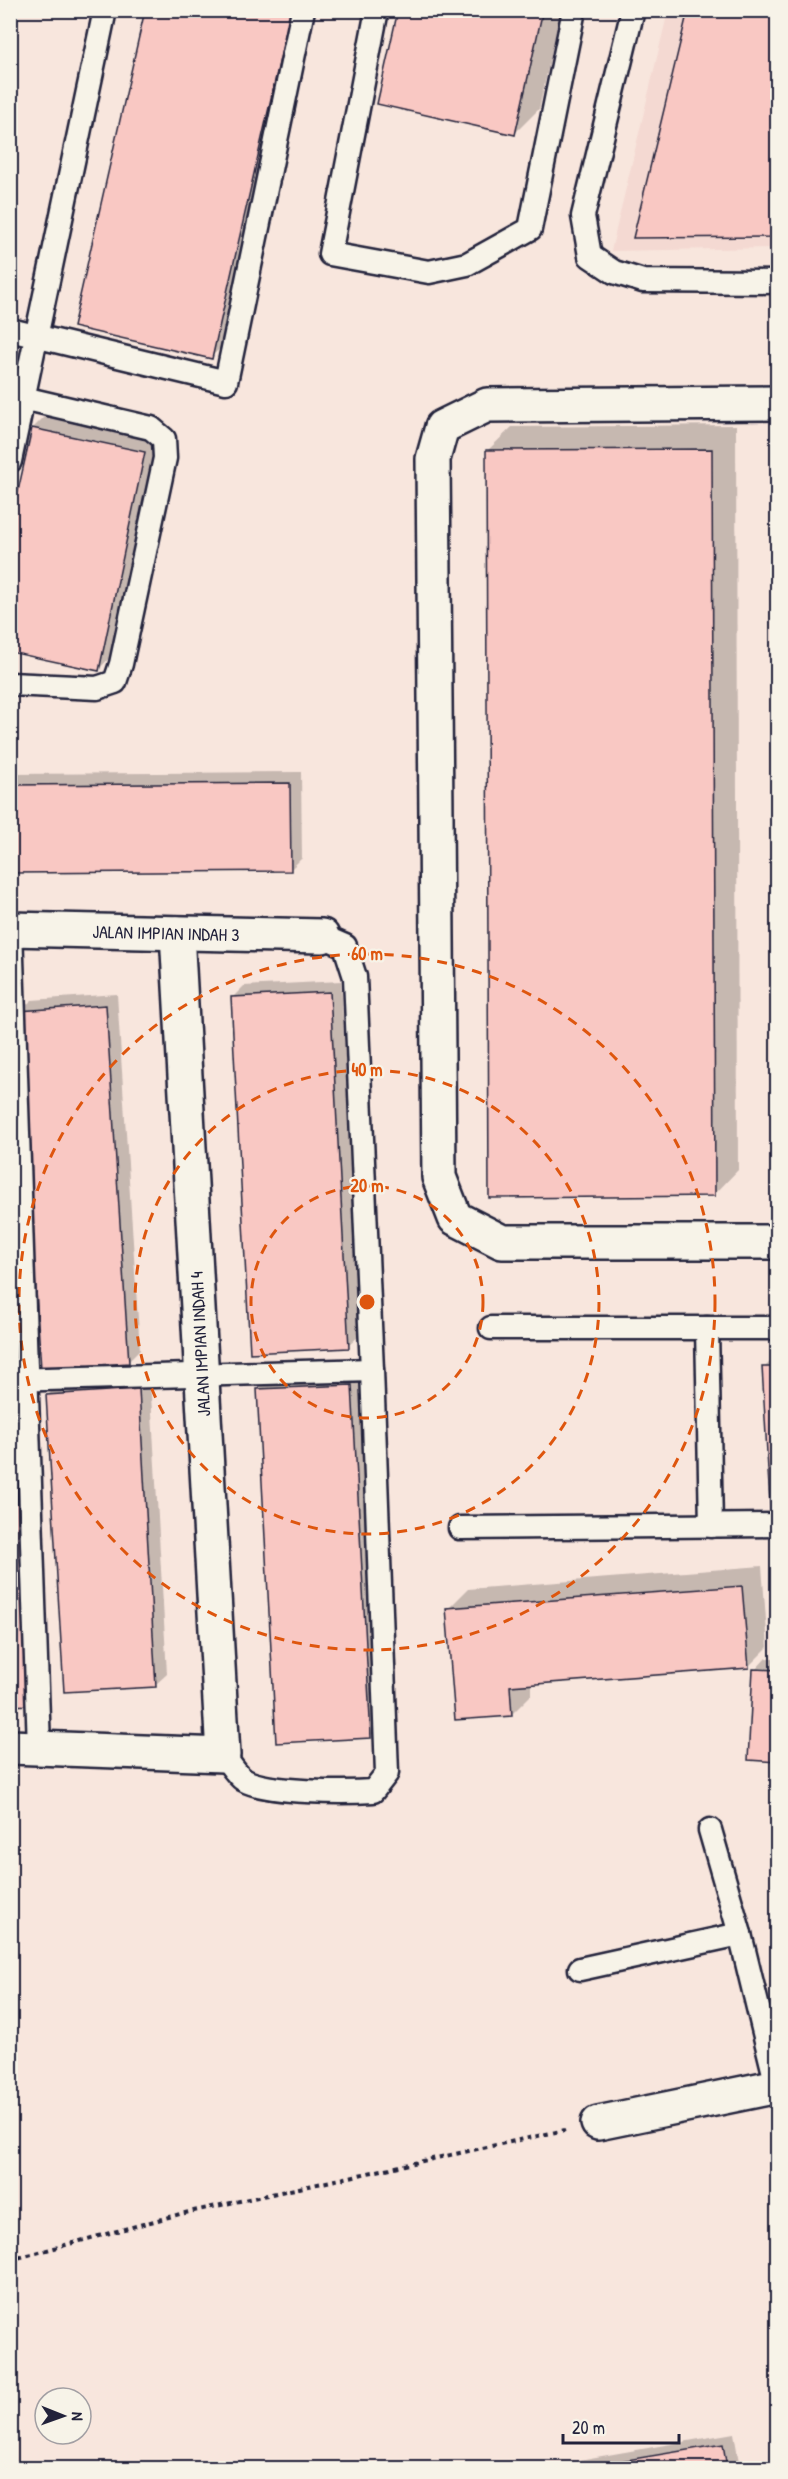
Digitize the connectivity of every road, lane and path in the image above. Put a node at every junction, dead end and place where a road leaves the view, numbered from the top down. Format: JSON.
{"nodes":[{"id":1,"x":105,"y":10,"type":"edge"},
{"id":2,"x":303,"y":10,"type":"edge"},
{"id":3,"x":377,"y":10,"type":"edge"},
{"id":4,"x":574,"y":10,"type":"edge"},
{"id":5,"x":633,"y":10,"type":"edge"},
{"id":6,"x":777,"y":282,"type":"edge"},
{"id":7,"x":10,"y":330,"type":"edge"},
{"id":8,"x":36,"y":336,"type":"junction"},
{"id":9,"x":23,"y":398,"type":"junction"},
{"id":10,"x":777,"y":403,"type":"edge"},
{"id":11,"x":10,"y":461,"type":"edge"},
{"id":12,"x":10,"y":684,"type":"edge"},
{"id":13,"x":11,"y":929,"type":"edge"},
{"id":14,"x":177,"y":933,"type":"junction"},
{"id":15,"x":322,"y":936,"type":"joint"},
{"id":16,"x":777,"y":1242,"type":"edge"},
{"id":17,"x":490,"y":1328,"type":"dead end"},
{"id":18,"x":707,"y":1328,"type":"junction"},
{"id":19,"x":777,"y":1328,"type":"edge"},
{"id":20,"x":372,"y":1370,"type":"junction"},
{"id":21,"x":202,"y":1374,"type":"junction"},
{"id":22,"x":19,"y":1380,"type":"edge"},
{"id":23,"x":777,"y":1525,"type":"edge"},
{"id":24,"x":711,"y":1526,"type":"junction"},
{"id":25,"x":460,"y":1528,"type":"dead end"},
{"id":26,"x":25,"y":1747,"type":"edge"},
{"id":27,"x":223,"y":1755,"type":"junction"},
{"id":28,"x":710,"y":1830,"type":"dead end"},
{"id":29,"x":740,"y":1934,"type":"junction"},
{"id":30,"x":580,"y":1970,"type":"dead end"},
{"id":31,"x":777,"y":2086,"type":"edge"},
{"id":32,"x":598,"y":2123,"type":"joint"},
{"id":33,"x":10,"y":2260,"type":"edge"}],
"edges":[{"from":1,"to":8,"type":"lane"},
{"from":2,"to":8,"type":"lane"},
{"from":3,"to":4,"type":"lane"},
{"from":5,"to":6,"type":"lane"},
{"from":7,"to":8,"type":"lane"},
{"from":8,"to":9,"type":"lane"},
{"from":9,"to":11,"type":"lane"},
{"from":9,"to":12,"type":"lane"},
{"from":10,"to":16,"type":"street"},
{"from":13,"to":14,"type":"street","name":"JALAN IMPIAN INDAH 3"},
{"from":13,"to":22,"type":"lane"},
{"from":14,"to":15,"type":"street","name":"JALAN IMPIAN INDAH 3"},
{"from":14,"to":21,"type":"street","name":"JALAN IMPIAN INDAH 4"},
{"from":15,"to":20,"type":"lane"},
{"from":17,"to":18,"type":"lane"},
{"from":18,"to":19,"type":"lane"},
{"from":18,"to":24,"type":"lane"},
{"from":20,"to":21,"type":"lane"},
{"from":20,"to":27,"type":"lane"},
{"from":21,"to":22,"type":"lane"},
{"from":21,"to":27,"type":"street","name":"JALAN IMPIAN INDAH 4"},
{"from":22,"to":26,"type":"lane"},
{"from":23,"to":24,"type":"lane"},
{"from":24,"to":25,"type":"lane"},
{"from":26,"to":27,"type":"street"},
{"from":28,"to":29,"type":"lane"},
{"from":29,"to":30,"type":"lane"},
{"from":29,"to":31,"type":"lane"},
{"from":31,"to":32,"type":"street"},
{"from":32,"to":33,"type":"path"}]}
